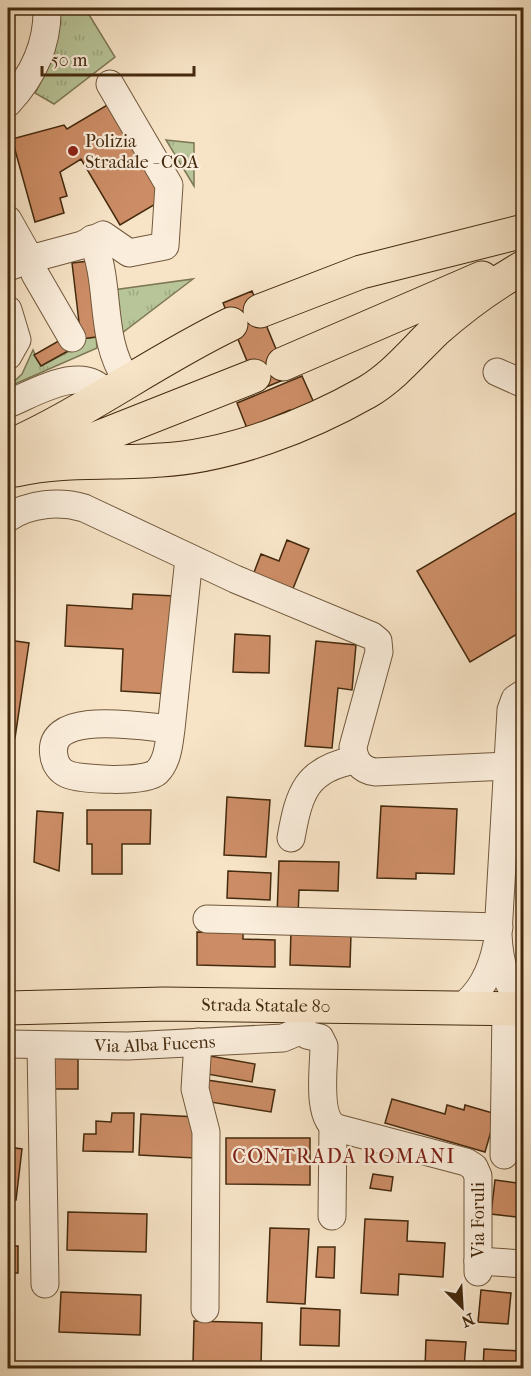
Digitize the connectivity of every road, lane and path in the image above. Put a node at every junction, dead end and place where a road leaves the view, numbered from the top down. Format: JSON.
{"nodes":[{"id":1,"x":47,"y":8,"type":"edge"},
{"id":2,"x":110,"y":84,"type":"dead end"},
{"id":3,"x":8,"y":103,"type":"edge"},
{"id":4,"x":8,"y":220,"type":"edge"},
{"id":5,"x":524,"y":231,"type":"edge"},
{"id":6,"x":92,"y":239,"type":"junction"},
{"id":7,"x":524,"y":261,"type":"edge"},
{"id":8,"x":19,"y":263,"type":"edge"},
{"id":9,"x":524,"y":267,"type":"edge"},
{"id":10,"x":8,"y":310,"type":"edge"},
{"id":11,"x":72,"y":338,"type":"dead end"},
{"id":12,"x":8,"y":356,"type":"edge"},
{"id":13,"x":497,"y":372,"type":"dead end"},
{"id":14,"x":524,"y":384,"type":"edge"},
{"id":15,"x":117,"y":387,"type":"junction"},
{"id":16,"x":8,"y":404,"type":"edge"},
{"id":17,"x":10,"y":464,"type":"edge"},
{"id":18,"x":8,"y":518,"type":"edge"},
{"id":19,"x":189,"y":558,"type":"junction"},
{"id":20,"x":524,"y":693,"type":"edge"},
{"id":21,"x":171,"y":729,"type":"dead end"},
{"id":22,"x":356,"y":759,"type":"junction"},
{"id":23,"x":508,"y":766,"type":"junction"},
{"id":24,"x":291,"y":838,"type":"dead end"},
{"id":25,"x":207,"y":919,"type":"dead end"},
{"id":26,"x":499,"y":930,"type":"junction"},
{"id":27,"x":8,"y":984,"type":"edge"},
{"id":28,"x":507,"y":997,"type":"edge"},
{"id":29,"x":164,"y":1004,"type":"junction"},
{"id":30,"x":8,"y":1008,"type":"edge"},
{"id":31,"x":302,"y":1018,"type":"junction"},
{"id":32,"x":198,"y":1042,"type":"junction"},
{"id":33,"x":8,"y":1044,"type":"edge"},
{"id":34,"x":40,"y":1045,"type":"junction"},
{"id":35,"x":524,"y":1079,"type":"edge"},
{"id":36,"x":333,"y":1126,"type":"junction"},
{"id":37,"x":332,"y":1216,"type":"dead end"},
{"id":38,"x":524,"y":1264,"type":"edge"},
{"id":39,"x":45,"y":1284,"type":"dead end"},
{"id":40,"x":204,"y":1309,"type":"dead end"}],
"edges":[{"from":1,"to":3,"type":"street"},
{"from":2,"to":6,"type":"street"},
{"from":4,"to":8,"type":"street"},
{"from":5,"to":15,"type":"main road"},
{"from":6,"to":8,"type":"street"},
{"from":6,"to":15,"type":"street"},
{"from":7,"to":17,"type":"main road"},
{"from":8,"to":11,"type":"street"},
{"from":9,"to":17,"type":"main road"},
{"from":10,"to":12,"type":"street"},
{"from":13,"to":14,"type":"street"},
{"from":15,"to":16,"type":"street"},
{"from":15,"to":17,"type":"main road"},
{"from":18,"to":19,"type":"street"},
{"from":19,"to":21,"type":"street"},
{"from":19,"to":22,"type":"street"},
{"from":20,"to":23,"type":"street"},
{"from":22,"to":23,"type":"street"},
{"from":22,"to":24,"type":"street"},
{"from":23,"to":26,"type":"street"},
{"from":25,"to":26,"type":"street"},
{"from":26,"to":28,"type":"street"},
{"from":27,"to":29,"type":"main road"},
{"from":28,"to":31,"type":"main road","name":"Strada Statale 80"},
{"from":28,"to":35,"type":"street"},
{"from":29,"to":30,"type":"main road","name":"Strada Statale 80"},
{"from":29,"to":31,"type":"main road","name":"Strada Statale 80"},
{"from":31,"to":32,"type":"street","name":"Via Alba Fucens"},
{"from":31,"to":36,"type":"street"},
{"from":32,"to":34,"type":"street","name":"Via Alba Fucens"},
{"from":32,"to":40,"type":"street"},
{"from":33,"to":34,"type":"street","name":"Via Alba Fucens"},
{"from":34,"to":39,"type":"street"},
{"from":36,"to":37,"type":"street"},
{"from":36,"to":38,"type":"street","name":"Via Foruli"}]}
